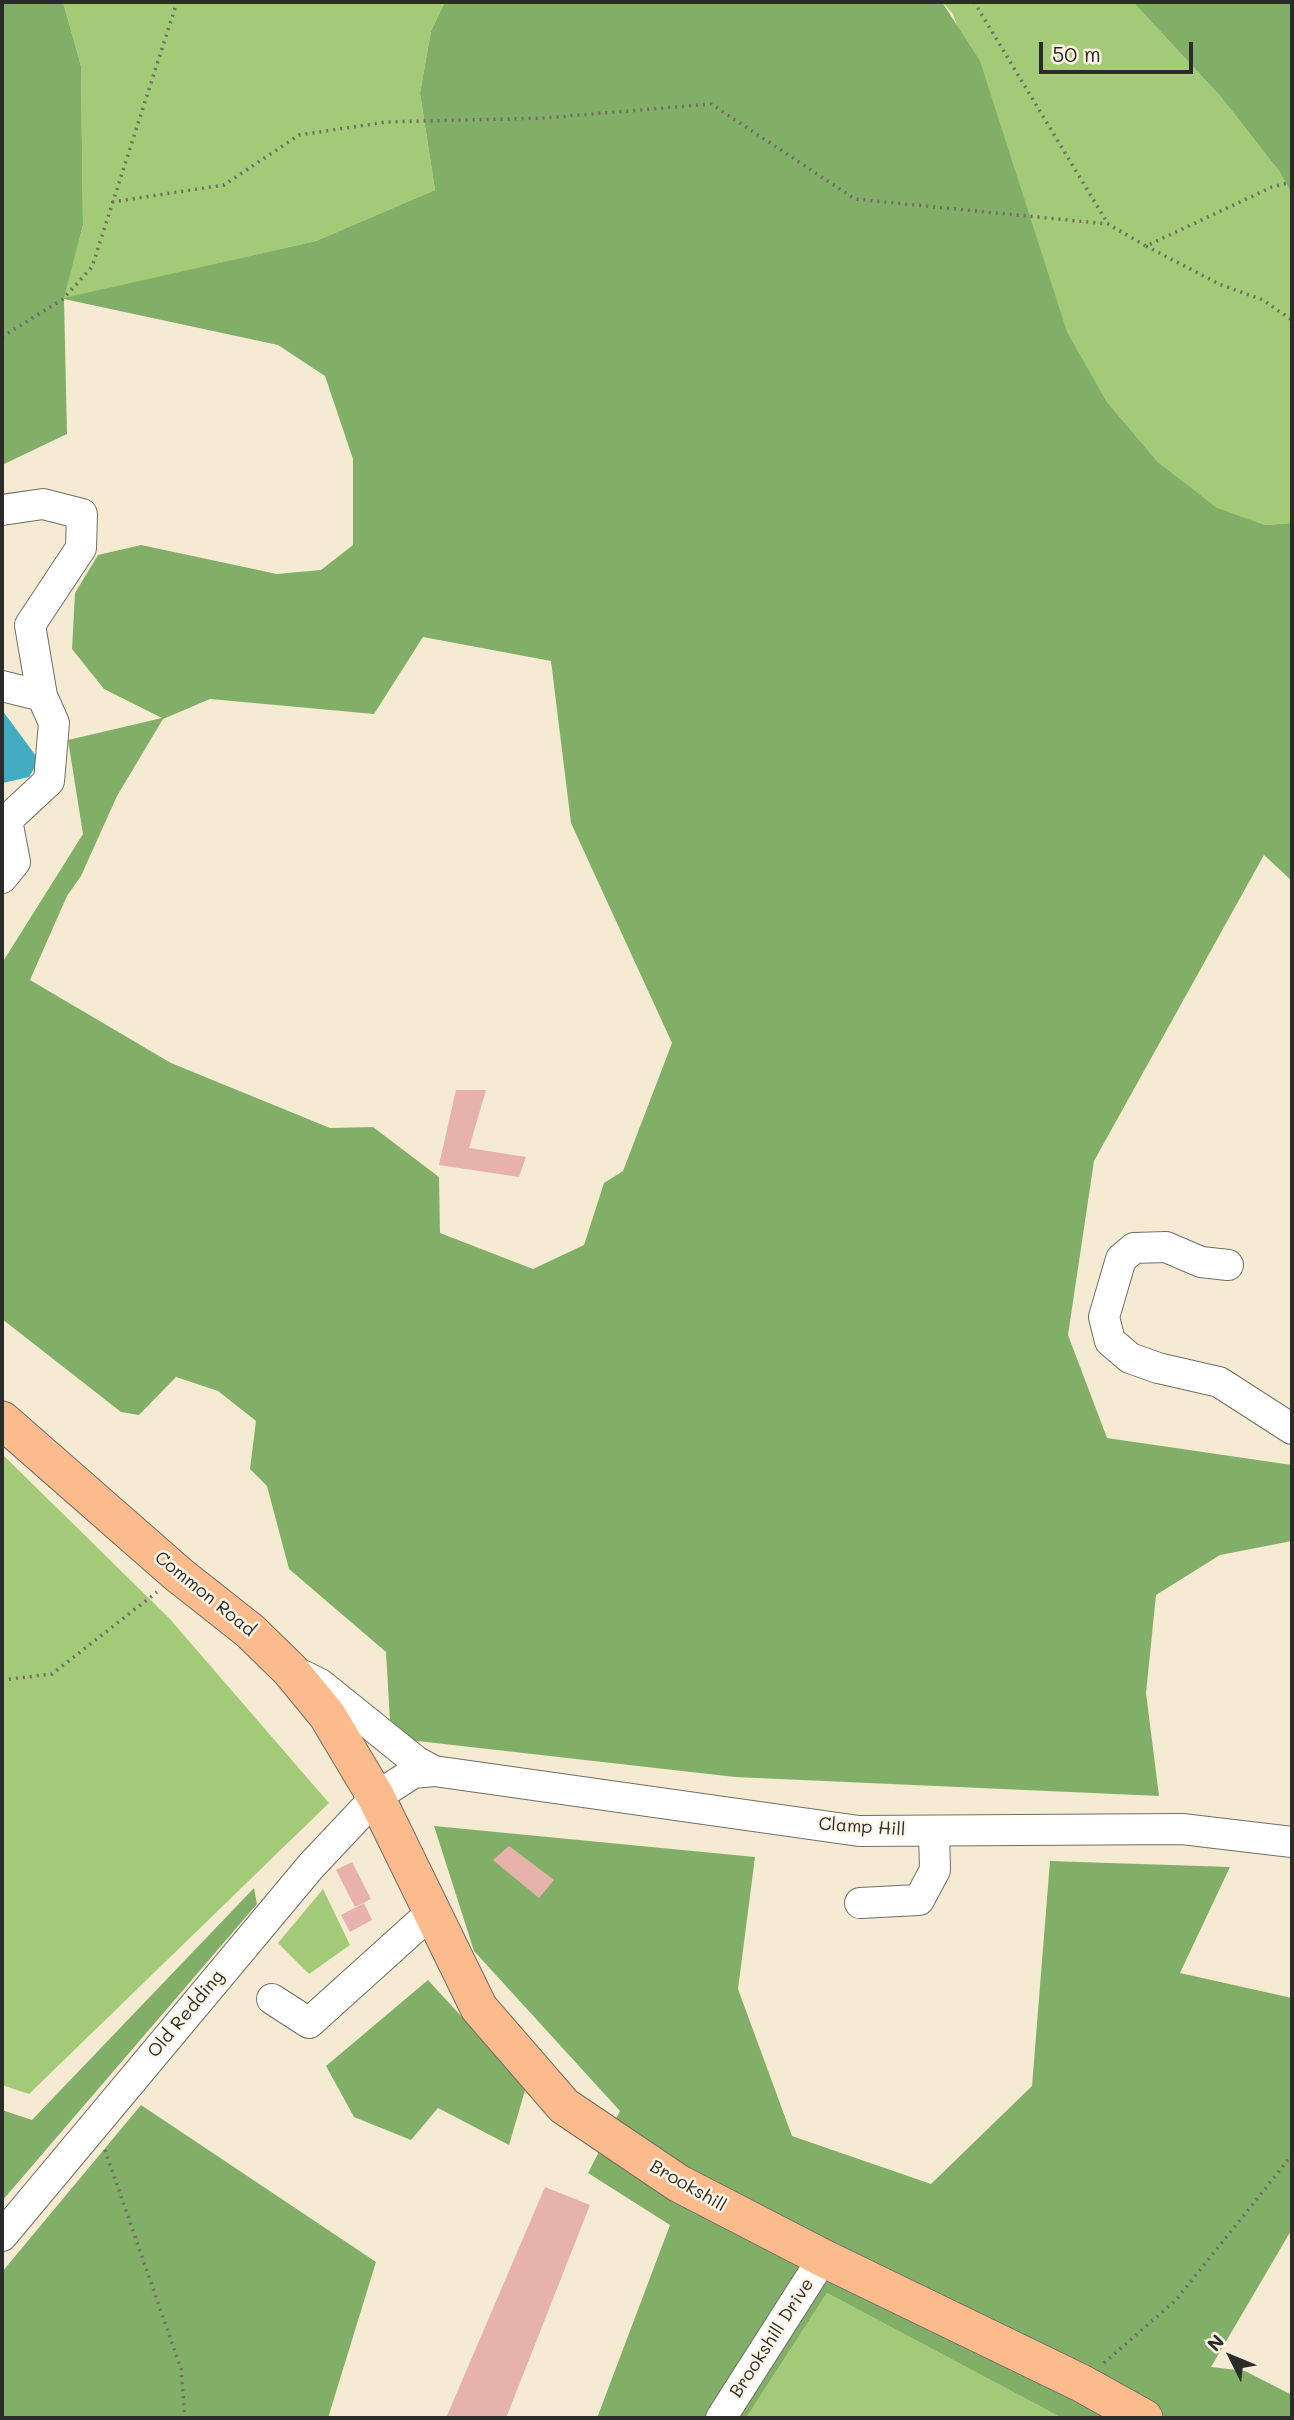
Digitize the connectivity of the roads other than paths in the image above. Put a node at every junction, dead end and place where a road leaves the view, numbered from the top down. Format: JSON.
{"nodes":[{"id":1,"x":2,"y":510,"type":"edge"},
{"id":2,"x":2,"y":686,"type":"edge"},
{"id":3,"x":42,"y":696,"type":"junction"},
{"id":4,"x":2,"y":878,"type":"edge"},
{"id":5,"x":1227,"y":1265,"type":"dead end"},
{"id":6,"x":2,"y":1420,"type":"edge"},
{"id":7,"x":1292,"y":1429,"type":"edge"},
{"id":8,"x":290,"y":1670,"type":"junction"},
{"id":9,"x":434,"y":1771,"type":"junction"},
{"id":10,"x":376,"y":1797,"type":"junction"},
{"id":11,"x":934,"y":1830,"type":"junction"},
{"id":12,"x":1292,"y":1842,"type":"edge"},
{"id":13,"x":860,"y":1903,"type":"dead end"},
{"id":14,"x":432,"y":1912,"type":"junction"},
{"id":15,"x":272,"y":1999,"type":"dead end"},
{"id":16,"x":2,"y":2236,"type":"edge"},
{"id":17,"x":823,"y":2258,"type":"junction"},
{"id":18,"x":721,"y":2418,"type":"edge"},
{"id":19,"x":1144,"y":2418,"type":"edge"}],
"edges":[{"from":1,"to":3,"type":"street"},
{"from":2,"to":3,"type":"street"},
{"from":3,"to":4,"type":"street"},
{"from":5,"to":7,"type":"street"},
{"from":6,"to":8,"type":"main road","name":"Common Road"},
{"from":8,"to":9,"type":"street","name":"Clamp Hill"},
{"from":8,"to":10,"type":"main road","name":"Common Road"},
{"from":9,"to":10,"type":"street","name":"Clamp Hill"},
{"from":9,"to":11,"type":"street","name":"Clamp Hill"},
{"from":10,"to":14,"type":"main road","name":"Brookshill"},
{"from":10,"to":16,"type":"street","name":"Old Redding"},
{"from":11,"to":12,"type":"street","name":"Clamp Hill"},
{"from":11,"to":13,"type":"street"},
{"from":14,"to":15,"type":"street"},
{"from":14,"to":17,"type":"main road","name":"Brookshill"},
{"from":17,"to":18,"type":"street","name":"Brookshill Drive"},
{"from":17,"to":19,"type":"main road","name":"Brookshill"}]}
